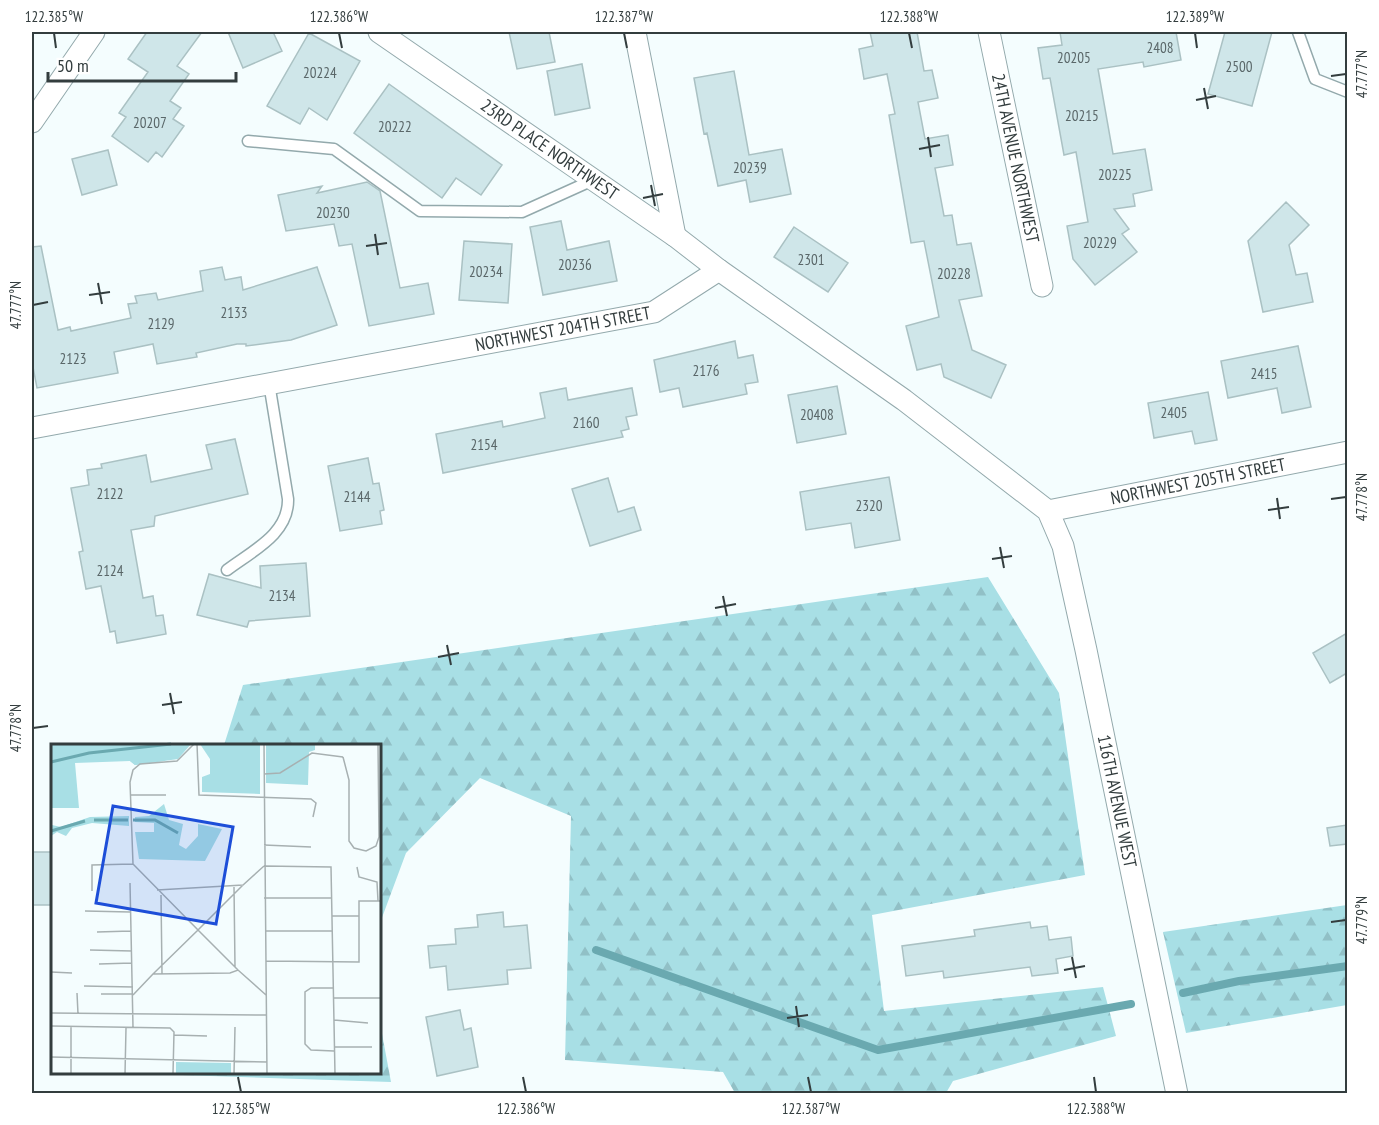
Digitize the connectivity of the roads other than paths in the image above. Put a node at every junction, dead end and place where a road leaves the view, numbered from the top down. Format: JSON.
{"nodes":[{"id":1,"x":94,"y":32,"type":"edge"},
{"id":2,"x":379,"y":32,"type":"edge"},
{"id":3,"x":635,"y":32,"type":"edge"},
{"id":4,"x":989,"y":32,"type":"edge"},
{"id":5,"x":1298,"y":32,"type":"edge"},
{"id":6,"x":1347,"y":92,"type":"edge"},
{"id":7,"x":32,"y":122,"type":"edge"},
{"id":8,"x":248,"y":141,"type":"dead end"},
{"id":9,"x":593,"y":180,"type":"junction"},
{"id":10,"x":675,"y":236,"type":"junction"},
{"id":11,"x":719,"y":270,"type":"junction"},
{"id":12,"x":1042,"y":286,"type":"dead end"},
{"id":13,"x":269,"y":383,"type":"junction"},
{"id":14,"x":32,"y":428,"type":"edge"},
{"id":15,"x":1347,"y":453,"type":"edge"},
{"id":16,"x":1048,"y":511,"type":"junction"},
{"id":17,"x":227,"y":570,"type":"dead end"},
{"id":18,"x":1177,"y":1094,"type":"edge"}],
"edges":[{"from":1,"to":7,"type":"street"},
{"from":2,"to":9,"type":"street","name":"23RD PLACE NORTHWEST"},
{"from":3,"to":10,"type":"street"},
{"from":4,"to":12,"type":"street","name":"24TH AVENUE NORTHWEST"},
{"from":5,"to":6,"type":"lane"},
{"from":8,"to":9,"type":"lane"},
{"from":9,"to":10,"type":"street","name":"23RD PLACE NORTHWEST"},
{"from":10,"to":11,"type":"street","name":"23RD PLACE NORTHWEST"},
{"from":11,"to":13,"type":"street","name":"NORTHWEST 204TH STREET"},
{"from":11,"to":16,"type":"street"},
{"from":13,"to":14,"type":"street","name":"NORTHWEST 204TH STREET"},
{"from":13,"to":17,"type":"lane"},
{"from":15,"to":16,"type":"street","name":"NORTHWEST 205TH STREET"},
{"from":16,"to":18,"type":"street","name":"116TH AVENUE WEST"}]}
